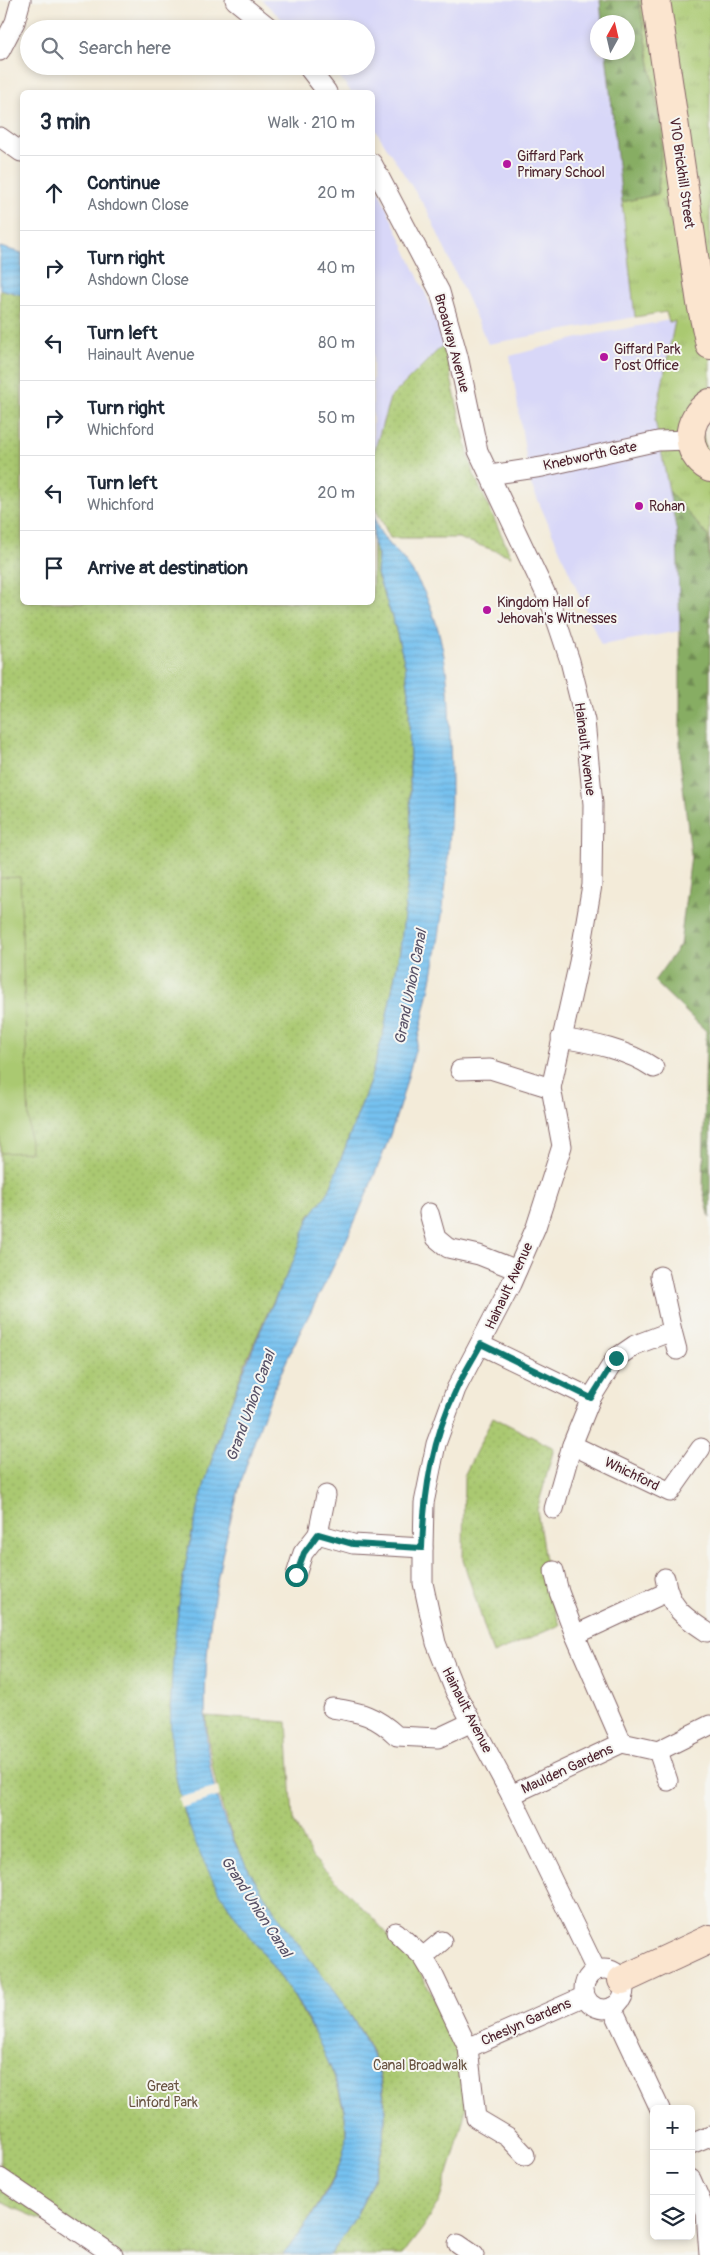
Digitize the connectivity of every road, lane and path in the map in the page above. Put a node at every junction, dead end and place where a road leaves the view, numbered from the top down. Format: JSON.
{"nodes":[{"id":1,"x":21,"y":0,"type":"edge"},
{"id":2,"x":235,"y":0,"type":"edge"},
{"id":3,"x":656,"y":0,"type":"edge"},
{"id":4,"x":260,"y":20,"type":"edge"},
{"id":5,"x":0,"y":51,"type":"edge"},
{"id":6,"x":314,"y":75,"type":"edge"},
{"id":7,"x":325,"y":90,"type":"edge"},
{"id":8,"x":0,"y":137,"type":"edge"},
{"id":9,"x":20,"y":151,"type":"edge"},
{"id":10,"x":375,"y":169,"type":"edge"},
{"id":11,"x":710,"y":345,"type":"edge"},
{"id":12,"x":710,"y":403,"type":"edge"},
{"id":13,"x":690,"y":440,"type":"junction"},
{"id":14,"x":710,"y":468,"type":"edge"},
{"id":15,"x":490,"y":475,"type":"junction"},
{"id":16,"x":561,"y":1038,"type":"junction"},
{"id":17,"x":654,"y":1068,"type":"dead end"},
{"id":18,"x":460,"y":1070,"type":"dead end"},
{"id":19,"x":551,"y":1088,"type":"junction"},
{"id":20,"x":429,"y":1213,"type":"dead end"},
{"id":21,"x":517,"y":1270,"type":"junction"},
{"id":22,"x":660,"y":1276,"type":"dead end"},
{"id":23,"x":672,"y":1331,"type":"junction"},
{"id":24,"x":481,"y":1344,"type":"junction"},
{"id":25,"x":677,"y":1350,"type":"dead end"},
{"id":26,"x":591,"y":1398,"type":"junction"},
{"id":27,"x":572,"y":1445,"type":"junction"},
{"id":28,"x":701,"y":1448,"type":"dead end"},
{"id":29,"x":326,"y":1495,"type":"dead end"},
{"id":30,"x":554,"y":1509,"type":"dead end"},
{"id":31,"x":318,"y":1534,"type":"junction"},
{"id":32,"x":422,"y":1548,"type":"junction"},
{"id":33,"x":554,"y":1571,"type":"dead end"},
{"id":34,"x":296,"y":1575,"type":"dead end"},
{"id":35,"x":707,"y":1632,"type":"dead end"},
{"id":36,"x":575,"y":1635,"type":"junction"},
{"id":37,"x":332,"y":1708,"type":"dead end"},
{"id":38,"x":472,"y":1722,"type":"junction"},
{"id":39,"x":710,"y":1725,"type":"edge"},
{"id":40,"x":622,"y":1744,"type":"junction"},
{"id":41,"x":658,"y":1751,"type":"junction"},
{"id":42,"x":668,"y":1781,"type":"dead end"},
{"id":43,"x":511,"y":1795,"type":"junction"},
{"id":44,"x":396,"y":1932,"type":"dead end"},
{"id":45,"x":710,"y":1939,"type":"edge"},
{"id":46,"x":442,"y":1941,"type":"dead end"},
{"id":47,"x":423,"y":1957,"type":"junction"},
{"id":48,"x":596,"y":1970,"type":"junction"},
{"id":49,"x":622,"y":1980,"type":"junction"},
{"id":50,"x":585,"y":1996,"type":"junction"},
{"id":51,"x":612,"y":2007,"type":"junction"},
{"id":52,"x":468,"y":2048,"type":"junction"},
{"id":53,"x":658,"y":2105,"type":"edge"},
{"id":54,"x":710,"y":2136,"type":"edge"},
{"id":55,"x":695,"y":2142,"type":"edge"},
{"id":56,"x":525,"y":2155,"type":"dead end"},
{"id":57,"x":0,"y":2178,"type":"edge"},
{"id":58,"x":695,"y":2188,"type":"edge"},
{"id":59,"x":458,"y":2244,"type":"dead end"},
{"id":60,"x":113,"y":2255,"type":"edge"},
{"id":61,"x":474,"y":2255,"type":"edge"},
{"id":62,"x":709,"y":2255,"type":"edge"}],
"edges":[{"from":1,"to":5,"type":"street"},
{"from":2,"to":4,"type":"street"},
{"from":3,"to":11,"type":"street","name":"V10 Brickhill Street"},
{"from":6,"to":7,"type":"street"},
{"from":8,"to":9,"type":"street"},
{"from":10,"to":15,"type":"street","name":"Broadway Avenue"},
{"from":12,"to":13,"type":"street"},
{"from":13,"to":14,"type":"street"},
{"from":13,"to":15,"type":"street","name":"Knebworth Gate"},
{"from":15,"to":16,"type":"street","name":"Hainault Avenue"},
{"from":16,"to":17,"type":"street"},
{"from":16,"to":19,"type":"street","name":"Hainault Avenue"},
{"from":18,"to":19,"type":"street"},
{"from":19,"to":21,"type":"street","name":"Hainault Avenue"},
{"from":20,"to":21,"type":"street"},
{"from":21,"to":24,"type":"street","name":"Hainault Avenue"},
{"from":22,"to":23,"type":"street"},
{"from":23,"to":25,"type":"street"},
{"from":23,"to":26,"type":"street"},
{"from":24,"to":26,"type":"street"},
{"from":24,"to":32,"type":"street","name":"Hainault Avenue"},
{"from":26,"to":27,"type":"street"},
{"from":27,"to":28,"type":"street","name":"Whichford"},
{"from":27,"to":30,"type":"street"},
{"from":29,"to":31,"type":"street"},
{"from":31,"to":32,"type":"street"},
{"from":31,"to":34,"type":"street"},
{"from":32,"to":38,"type":"street","name":"Hainault Avenue"},
{"from":33,"to":36,"type":"street","name":"Maulden Gardens"},
{"from":35,"to":36,"type":"street"},
{"from":36,"to":40,"type":"street","name":"Maulden Gardens"},
{"from":37,"to":38,"type":"street"},
{"from":38,"to":43,"type":"street","name":"Hainault Avenue"},
{"from":39,"to":41,"type":"street"},
{"from":40,"to":41,"type":"street","name":"Maulden Gardens"},
{"from":40,"to":43,"type":"street","name":"Maulden Gardens"},
{"from":41,"to":42,"type":"street"},
{"from":43,"to":48,"type":"street","name":"Hainault Avenue"},
{"from":44,"to":47,"type":"street","name":"Cheslyn Gardens"},
{"from":45,"to":49,"type":"street"},
{"from":46,"to":47,"type":"street"},
{"from":47,"to":52,"type":"street","name":"Cheslyn Gardens"},
{"from":48,"to":49,"type":"street"},
{"from":48,"to":50,"type":"street"},
{"from":49,"to":51,"type":"street"},
{"from":50,"to":51,"type":"street"},
{"from":50,"to":52,"type":"street","name":"Cheslyn Gardens"},
{"from":51,"to":53,"type":"street"},
{"from":52,"to":56,"type":"street","name":"Cheslyn Gardens"},
{"from":54,"to":55,"type":"street"},
{"from":57,"to":60,"type":"street"},
{"from":58,"to":62,"type":"street"},
{"from":59,"to":61,"type":"street"}]}
